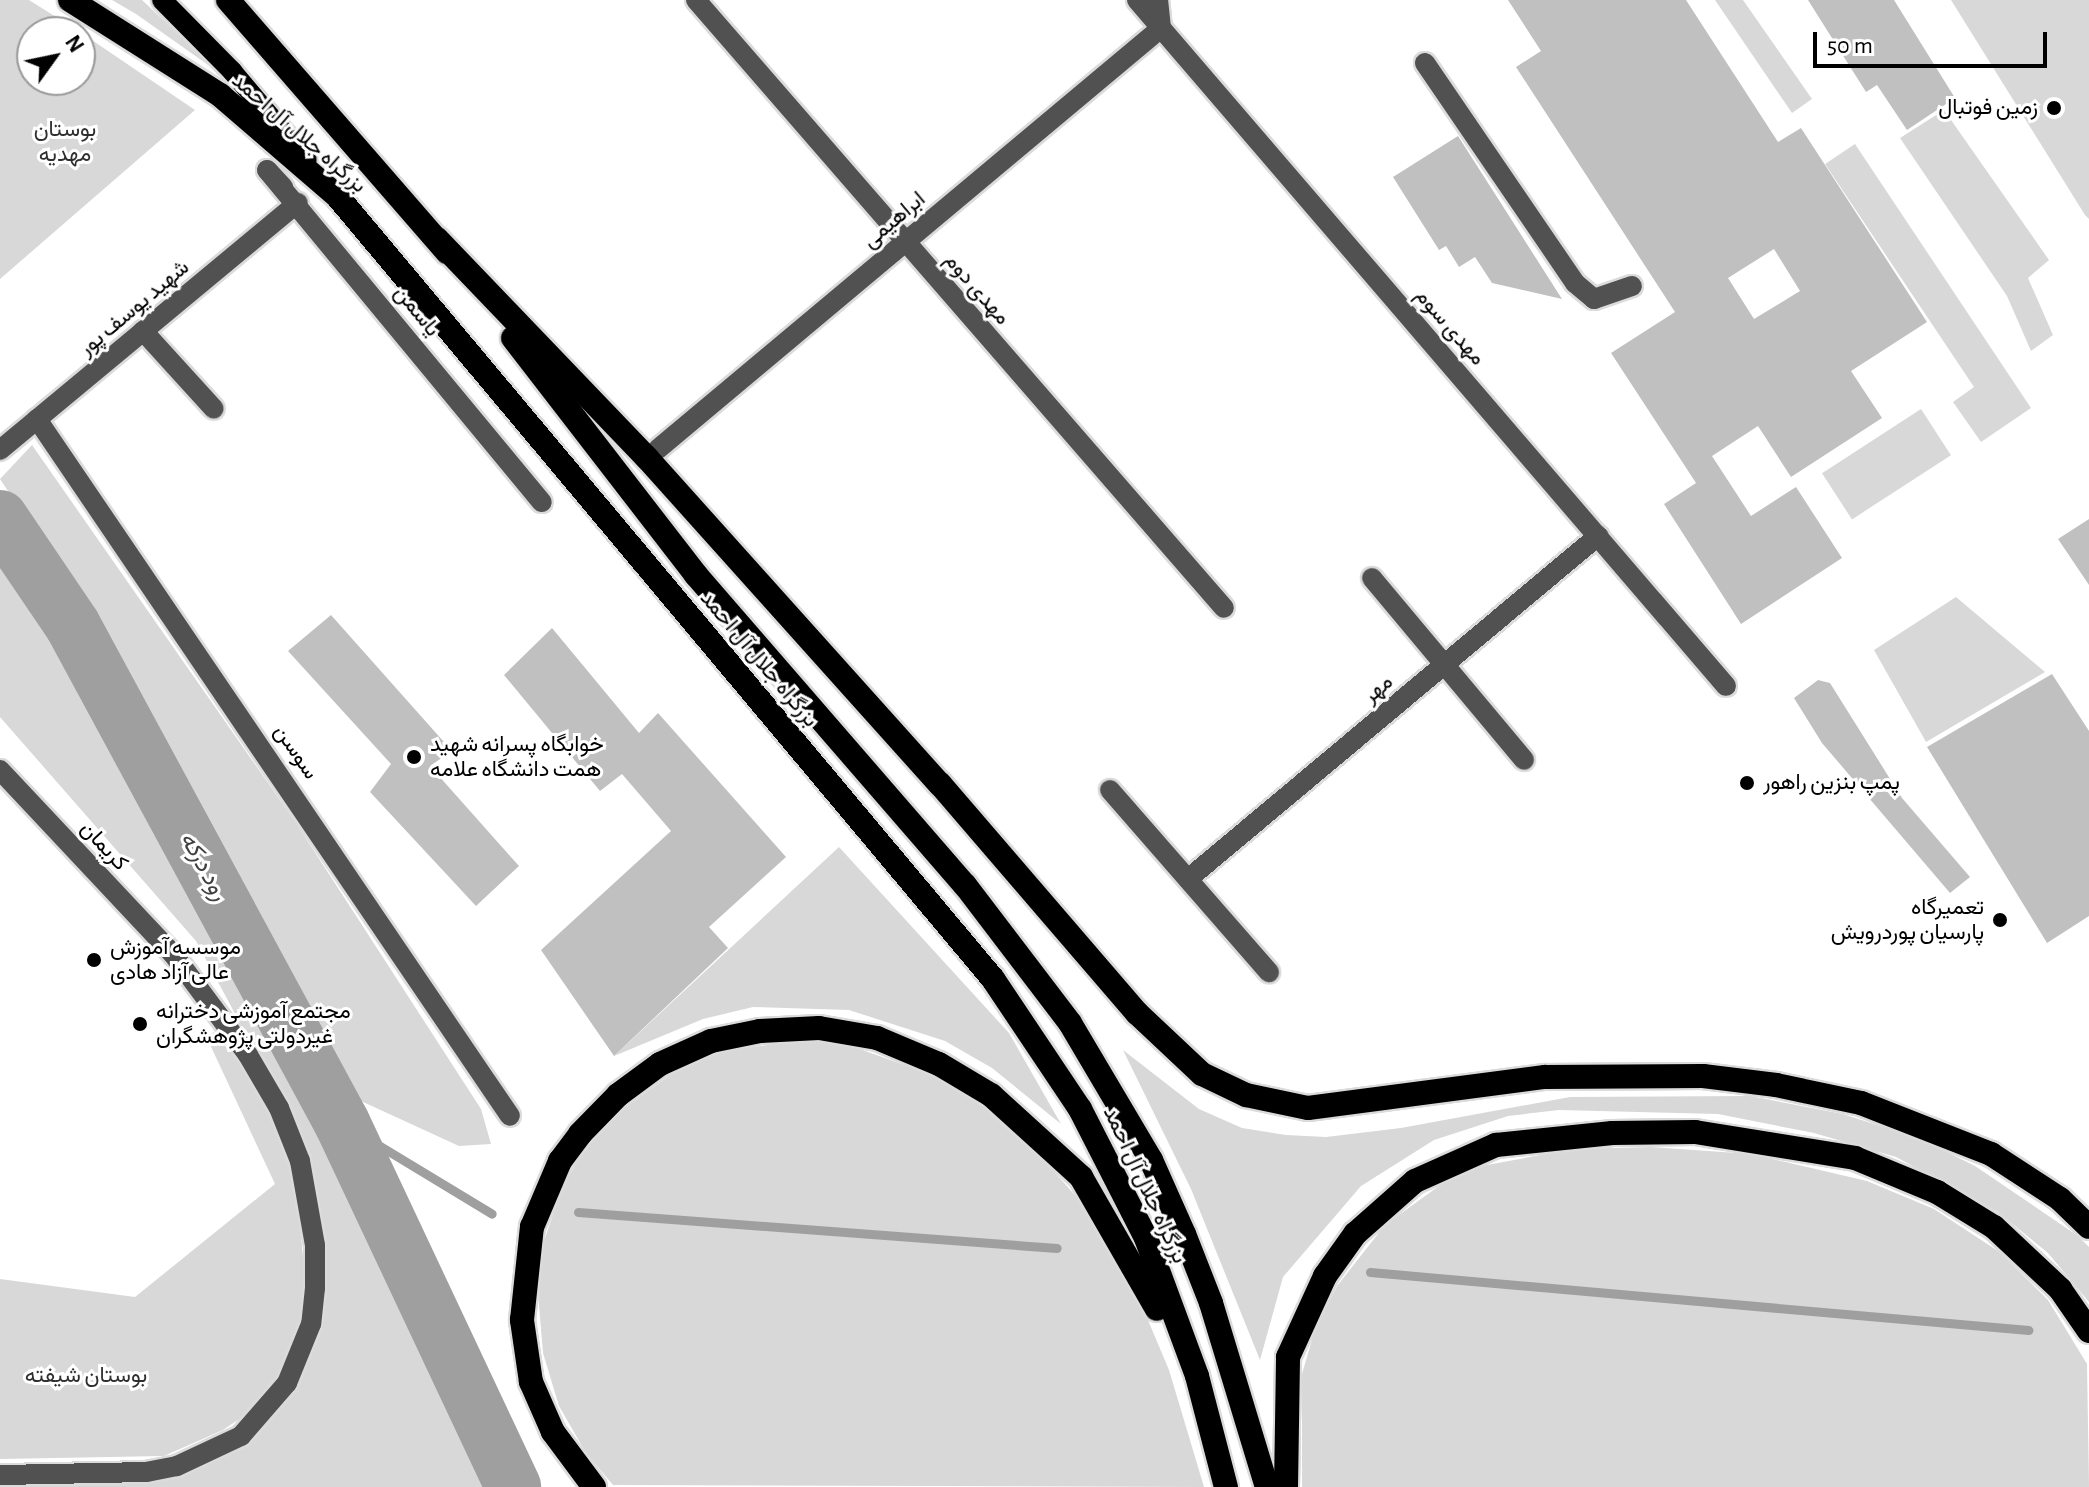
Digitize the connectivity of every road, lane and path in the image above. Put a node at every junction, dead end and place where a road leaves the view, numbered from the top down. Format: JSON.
{"nodes":[{"id":1,"x":70,"y":0,"type":"edge"},
{"id":2,"x":162,"y":0,"type":"edge"},
{"id":3,"x":228,"y":0,"type":"edge"},
{"id":4,"x":696,"y":0,"type":"edge"},
{"id":5,"x":1137,"y":0,"type":"edge"},
{"id":6,"x":1158,"y":0,"type":"edge"},
{"id":7,"x":1161,"y":28,"type":"junction"},
{"id":8,"x":1425,"y":63,"type":"dead end"},
{"id":9,"x":283,"y":187,"type":"dead end"},
{"id":10,"x":338,"y":197,"type":"junction"},
{"id":11,"x":298,"y":203,"type":"junction"},
{"id":12,"x":437,"y":239,"type":"junction"},
{"id":13,"x":904,"y":242,"type":"junction"},
{"id":14,"x":1632,"y":286,"type":"dead end"},
{"id":15,"x":143,"y":331,"type":"junction"},
{"id":16,"x":214,"y":409,"type":"dead end"},
{"id":17,"x":37,"y":419,"type":"junction"},
{"id":18,"x":658,"y":449,"type":"dead end"},
{"id":19,"x":0,"y":450,"type":"edge"},
{"id":20,"x":542,"y":502,"type":"dead end"},
{"id":21,"x":1598,"y":536,"type":"junction"},
{"id":22,"x":1372,"y":578,"type":"dead end"},
{"id":23,"x":1224,"y":608,"type":"dead end"},
{"id":24,"x":1444,"y":665,"type":"junction"},
{"id":25,"x":1726,"y":686,"type":"dead end"},
{"id":26,"x":1524,"y":760,"type":"dead end"},
{"id":27,"x":0,"y":770,"type":"edge"},
{"id":28,"x":1110,"y":790,"type":"dead end"},
{"id":29,"x":1188,"y":879,"type":"junction"},
{"id":30,"x":1269,"y":972,"type":"dead end"},
{"id":31,"x":510,"y":1116,"type":"dead end"},
{"id":32,"x":2089,"y":1227,"type":"edge"},
{"id":33,"x":2089,"y":1331,"type":"edge"},
{"id":34,"x":0,"y":1475,"type":"edge"},
{"id":35,"x":1225,"y":1481,"type":"edge"},
{"id":36,"x":1265,"y":1481,"type":"edge"},
{"id":37,"x":594,"y":1487,"type":"edge"},
{"id":38,"x":1286,"y":1487,"type":"edge"}],
"edges":[{"from":1,"to":10,"type":"highway","name":"بزرگراه جلال آل احمد"},
{"from":2,"to":10,"type":"main road"},
{"from":3,"to":12,"type":"highway","name":"بزرگراه جلال آل احمد"},
{"from":4,"to":13,"type":"street","name":"مهدی دوم"},
{"from":5,"to":7,"type":"street","name":"مهدی سوم"},
{"from":6,"to":7,"type":"street"},
{"from":7,"to":13,"type":"street","name":"ابراهیمی"},
{"from":7,"to":21,"type":"street","name":"مهدی سوم"},
{"from":8,"to":14,"type":"street"},
{"from":9,"to":11,"type":"street","name":"یاسمن"},
{"from":10,"to":35,"type":"highway","name":"بزرگراه جلال آل احمد"},
{"from":11,"to":15,"type":"street","name":"شهید یوسف پور"},
{"from":11,"to":20,"type":"street","name":"یاسمن"},
{"from":12,"to":32,"type":"highway"},
{"from":12,"to":36,"type":"highway","name":"بزرگراه جلال آل احمد"},
{"from":13,"to":18,"type":"street","name":"ابراهیمی"},
{"from":13,"to":23,"type":"street","name":"مهدی دوم"},
{"from":15,"to":16,"type":"street"},
{"from":15,"to":17,"type":"street","name":"شهید یوسف پور"},
{"from":17,"to":19,"type":"street","name":"شهید یوسف پور"},
{"from":17,"to":31,"type":"street","name":"سوسن"},
{"from":21,"to":24,"type":"street","name":"مهر"},
{"from":21,"to":25,"type":"street","name":"مهدی سوم"},
{"from":22,"to":24,"type":"street"},
{"from":24,"to":26,"type":"street"},
{"from":24,"to":29,"type":"street","name":"مهر"},
{"from":27,"to":34,"type":"street","name":"کریمان"},
{"from":28,"to":29,"type":"street"},
{"from":29,"to":30,"type":"street"},
{"from":33,"to":38,"type":"highway"},
{"from":35,"to":37,"type":"highway"}]}
